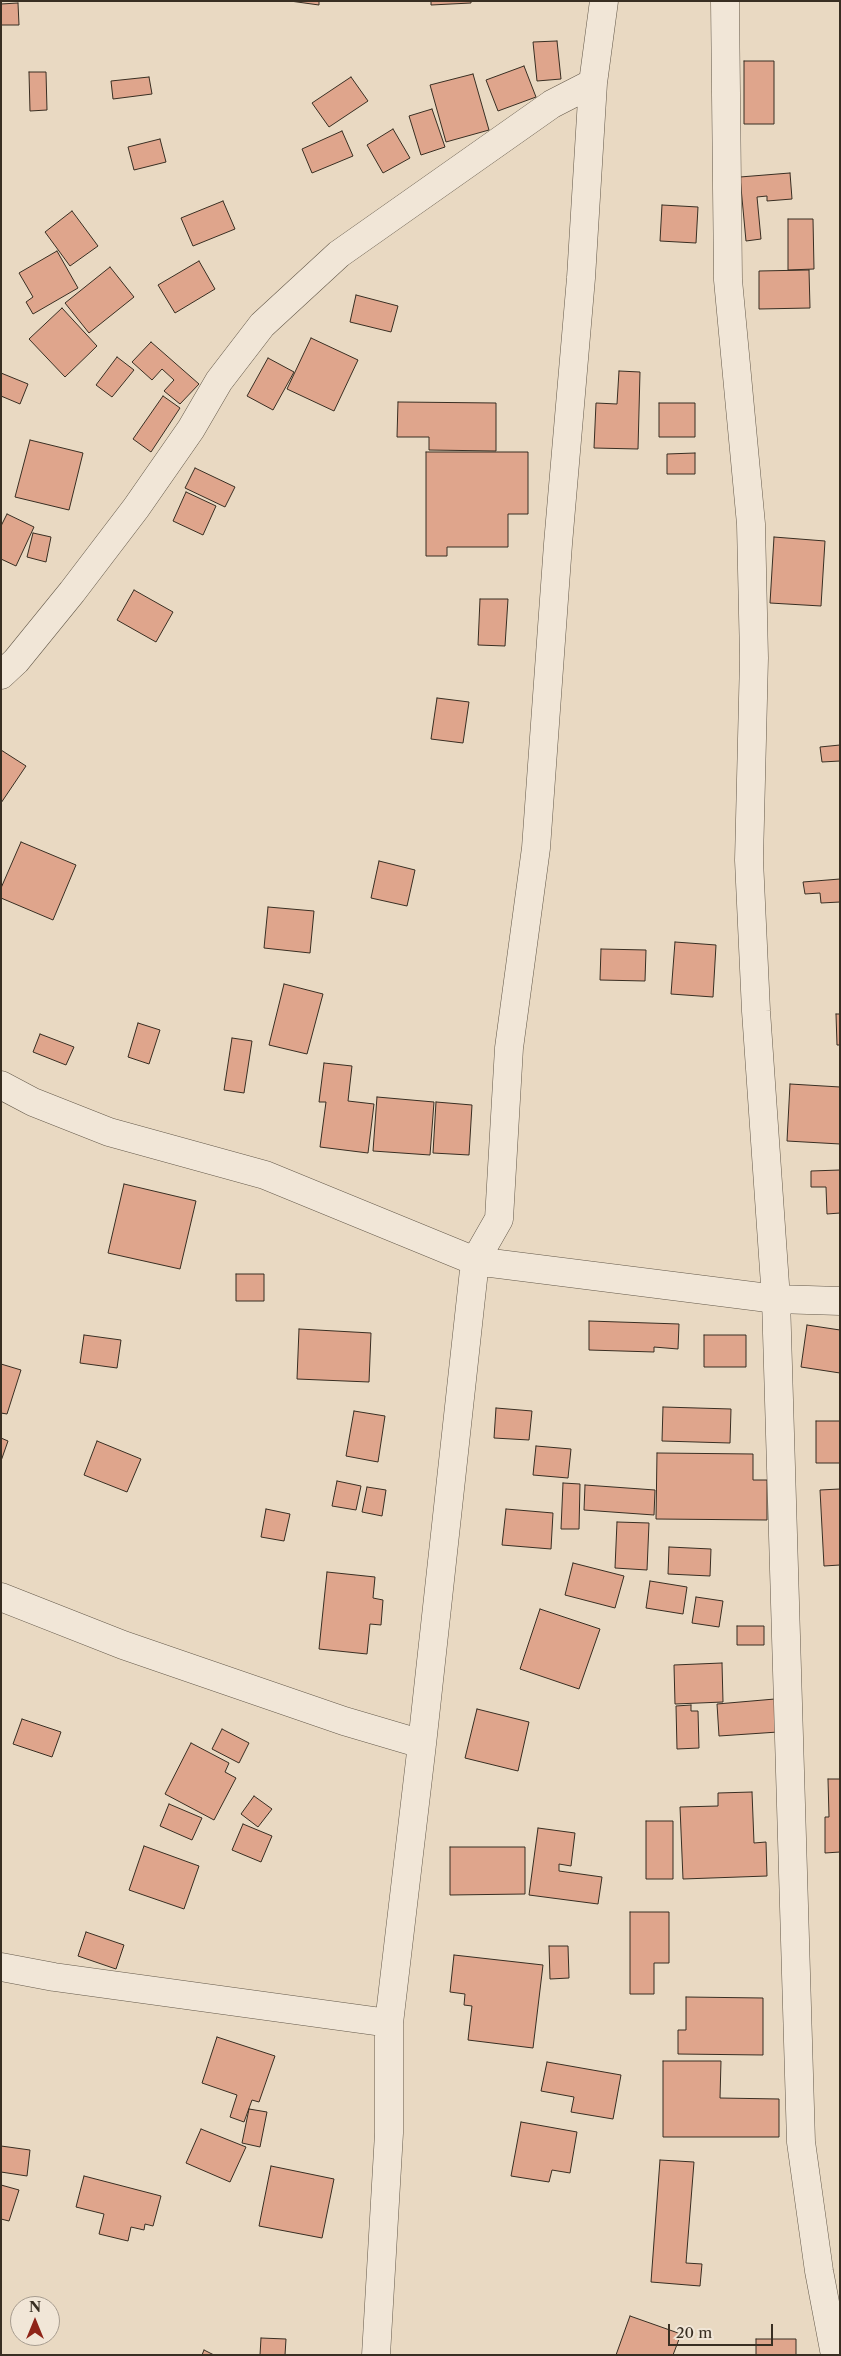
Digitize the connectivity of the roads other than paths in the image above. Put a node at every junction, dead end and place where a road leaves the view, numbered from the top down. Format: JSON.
{"nodes":[{"id":1,"x":604,"y":1,"type":"edge"},
{"id":2,"x":725,"y":1,"type":"edge"},
{"id":3,"x":593,"y":83,"type":"junction"},
{"id":4,"x":1,"y":675,"type":"edge"},
{"id":5,"x":1,"y":1085,"type":"edge"},
{"id":6,"x":475,"y":1261,"type":"junction"},
{"id":7,"x":776,"y":1299,"type":"junction"},
{"id":8,"x":840,"y":1301,"type":"edge"},
{"id":9,"x":1,"y":1597,"type":"edge"},
{"id":10,"x":422,"y":1744,"type":"junction"},
{"id":11,"x":1,"y":1967,"type":"edge"},
{"id":12,"x":389,"y":2023,"type":"junction"},
{"id":13,"x":376,"y":2355,"type":"edge"},
{"id":14,"x":835,"y":2355,"type":"edge"}],
"edges":[{"from":1,"to":3,"type":"street"},
{"from":2,"to":7,"type":"street"},
{"from":3,"to":4,"type":"street"},
{"from":3,"to":6,"type":"street"},
{"from":5,"to":6,"type":"street"},
{"from":6,"to":7,"type":"street"},
{"from":6,"to":10,"type":"street"},
{"from":7,"to":8,"type":"street"},
{"from":7,"to":14,"type":"street"},
{"from":9,"to":10,"type":"street"},
{"from":10,"to":12,"type":"street"},
{"from":11,"to":12,"type":"street"},
{"from":12,"to":13,"type":"street"}]}
